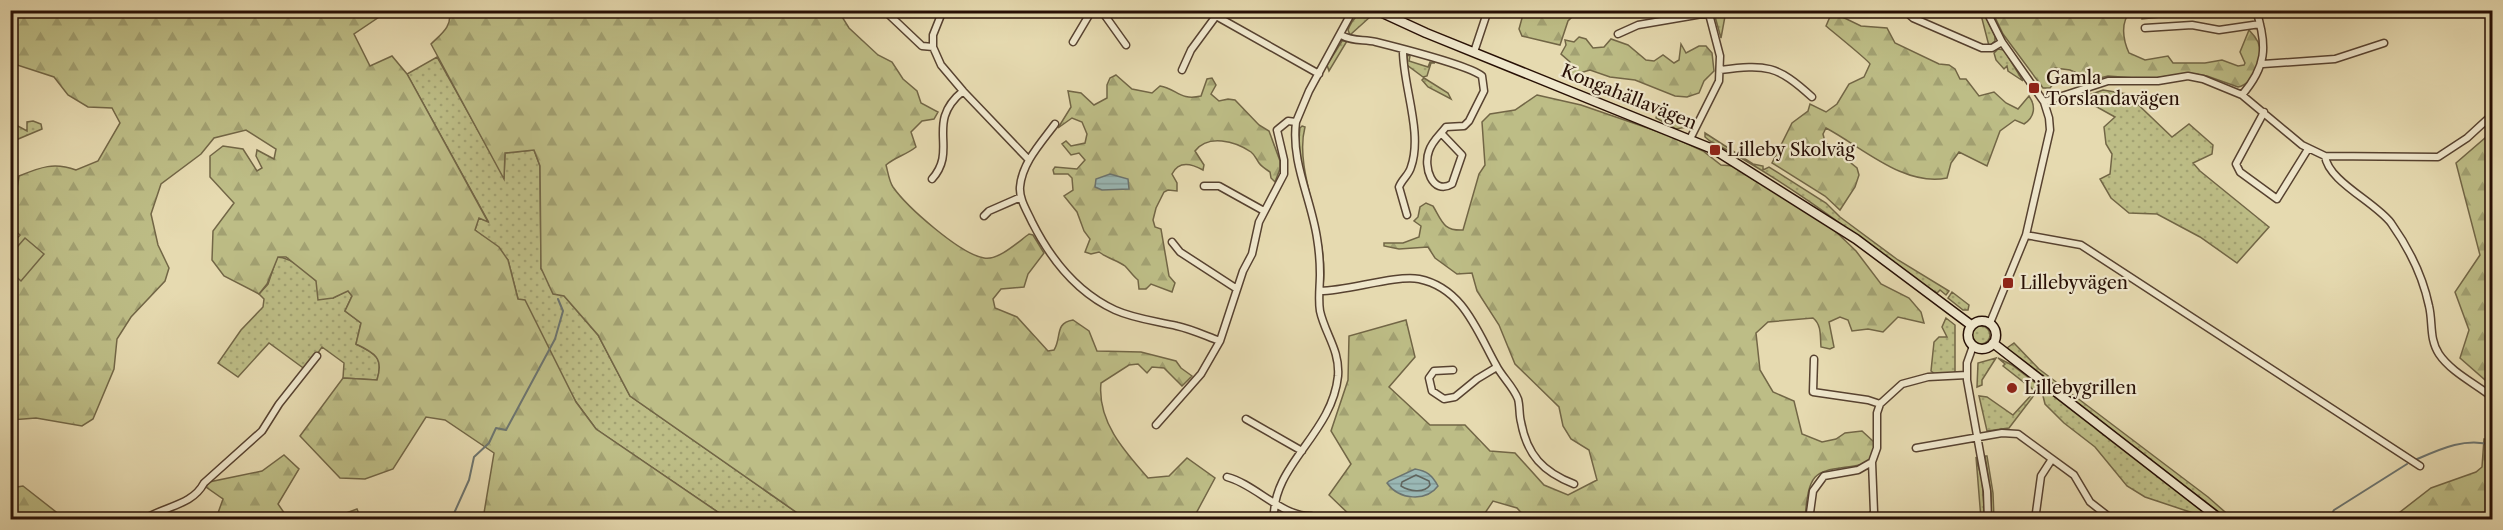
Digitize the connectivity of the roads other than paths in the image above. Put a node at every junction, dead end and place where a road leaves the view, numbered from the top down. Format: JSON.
{"nodes":[{"id":1,"x":884,"y":10,"type":"edge"},
{"id":2,"x":943,"y":10,"type":"edge"},
{"id":3,"x":1092,"y":10,"type":"edge"},
{"id":4,"x":1101,"y":10,"type":"edge"},
{"id":5,"x":1353,"y":10,"type":"edge"},
{"id":6,"x":1376,"y":10,"type":"edge"},
{"id":7,"x":1488,"y":10,"type":"edge"},
{"id":8,"x":1904,"y":10,"type":"edge"},
{"id":9,"x":1986,"y":10,"type":"edge"},
{"id":10,"x":2256,"y":10,"type":"edge"},
{"id":11,"x":1708,"y":12,"type":"edge"},
{"id":12,"x":2260,"y":24,"type":"junction"},
{"id":13,"x":2145,"y":28,"type":"dead end"},
{"id":14,"x":1618,"y":34,"type":"dead end"},
{"id":15,"x":1341,"y":35,"type":"junction"},
{"id":16,"x":1073,"y":42,"type":"dead end"},
{"id":17,"x":2002,"y":42,"type":"junction"},
{"id":18,"x":2384,"y":43,"type":"dead end"},
{"id":19,"x":1126,"y":45,"type":"dead end"},
{"id":20,"x":933,"y":47,"type":"junction"},
{"id":21,"x":1403,"y":51,"type":"junction"},
{"id":22,"x":1474,"y":52,"type":"junction"},
{"id":23,"x":2263,"y":64,"type":"junction"},
{"id":24,"x":1182,"y":70,"type":"dead end"},
{"id":25,"x":1720,"y":70,"type":"junction"},
{"id":26,"x":1319,"y":74,"type":"junction"},
{"id":27,"x":963,"y":91,"type":"junction"},
{"id":28,"x":2242,"y":95,"type":"junction"},
{"id":29,"x":1812,"y":97,"type":"dead end"},
{"id":30,"x":2044,"y":102,"type":"junction"},
{"id":31,"x":2264,"y":112,"type":"junction"},
{"id":32,"x":2493,"y":116,"type":"edge"},
{"id":33,"x":1296,"y":122,"type":"junction"},
{"id":34,"x":1055,"y":124,"type":"dead end"},
{"id":35,"x":1442,"y":133,"type":"junction"},
{"id":36,"x":1690,"y":140,"type":"junction"},
{"id":37,"x":2308,"y":149,"type":"junction"},
{"id":38,"x":2325,"y":156,"type":"junction"},
{"id":39,"x":1029,"y":160,"type":"junction"},
{"id":40,"x":932,"y":179,"type":"dead end"},
{"id":41,"x":1204,"y":186,"type":"dead end"},
{"id":42,"x":1021,"y":197,"type":"junction"},
{"id":43,"x":1264,"y":211,"type":"junction"},
{"id":44,"x":1407,"y":215,"type":"dead end"},
{"id":45,"x":984,"y":216,"type":"dead end"},
{"id":46,"x":2026,"y":235,"type":"junction"},
{"id":47,"x":1172,"y":242,"type":"dead end"},
{"id":48,"x":1237,"y":289,"type":"junction"},
{"id":49,"x":1320,"y":291,"type":"junction"},
{"id":50,"x":1990,"y":323,"type":"junction"},
{"id":51,"x":1971,"y":325,"type":"junction"},
{"id":52,"x":1220,"y":341,"type":"junction"},
{"id":53,"x":1993,"y":343,"type":"junction"},
{"id":54,"x":1973,"y":346,"type":"junction"},
{"id":55,"x":317,"y":356,"type":"dead end"},
{"id":56,"x":1814,"y":359,"type":"dead end"},
{"id":57,"x":1497,"y":367,"type":"junction"},
{"id":58,"x":1453,"y":370,"type":"dead end"},
{"id":59,"x":1967,"y":375,"type":"junction"},
{"id":60,"x":2493,"y":397,"type":"edge"},
{"id":61,"x":1880,"y":404,"type":"junction"},
{"id":62,"x":1246,"y":419,"type":"dead end"},
{"id":63,"x":1156,"y":425,"type":"dead end"},
{"id":64,"x":1977,"y":438,"type":"junction"},
{"id":65,"x":1916,"y":448,"type":"dead end"},
{"id":66,"x":1302,"y":451,"type":"junction"},
{"id":67,"x":2052,"y":459,"type":"junction"},
{"id":68,"x":1872,"y":462,"type":"junction"},
{"id":69,"x":2420,"y":466,"type":"dead end"},
{"id":70,"x":1227,"y":477,"type":"dead end"},
{"id":71,"x":1574,"y":484,"type":"dead end"},
{"id":72,"x":1275,"y":503,"type":"junction"},
{"id":73,"x":1311,"y":516,"type":"dead end"},
{"id":74,"x":143,"y":519,"type":"edge"},
{"id":75,"x":1274,"y":519,"type":"edge"},
{"id":76,"x":1809,"y":519,"type":"edge"},
{"id":77,"x":1869,"y":519,"type":"edge"},
{"id":78,"x":1988,"y":519,"type":"edge"},
{"id":79,"x":2035,"y":519,"type":"edge"},
{"id":80,"x":2114,"y":519,"type":"edge"},
{"id":81,"x":2221,"y":519,"type":"edge"}],
"edges":[{"from":1,"to":20,"type":"street"},
{"from":2,"to":20,"type":"street"},
{"from":3,"to":16,"type":"street"},
{"from":4,"to":19,"type":"street"},
{"from":5,"to":15,"type":"street"},
{"from":6,"to":22,"type":"street","name":"Kongahällavägen"},
{"from":7,"to":22,"type":"street"},
{"from":8,"to":17,"type":"street"},
{"from":9,"to":17,"type":"street"},
{"from":10,"to":12,"type":"street"},
{"from":11,"to":14,"type":"street"},
{"from":11,"to":25,"type":"street"},
{"from":12,"to":13,"type":"street"},
{"from":12,"to":23,"type":"street"},
{"from":15,"to":21,"type":"street"},
{"from":15,"to":26,"type":"street"},
{"from":17,"to":30,"type":"street"},
{"from":18,"to":23,"type":"street"},
{"from":20,"to":27,"type":"street"},
{"from":21,"to":35,"type":"street"},
{"from":21,"to":44,"type":"street"},
{"from":22,"to":36,"type":"street","name":"Kongahällavägen"},
{"from":23,"to":28,"type":"street"},
{"from":24,"to":26,"type":"street"},
{"from":25,"to":29,"type":"street"},
{"from":25,"to":36,"type":"street"},
{"from":26,"to":33,"type":"street"},
{"from":27,"to":39,"type":"street"},
{"from":27,"to":40,"type":"street"},
{"from":28,"to":30,"type":"street"},
{"from":28,"to":31,"type":"street"},
{"from":30,"to":46,"type":"street"},
{"from":31,"to":37,"type":"street"},
{"from":31,"to":37,"type":"street"},
{"from":32,"to":38,"type":"street"},
{"from":33,"to":43,"type":"street"},
{"from":33,"to":49,"type":"street"},
{"from":34,"to":39,"type":"street"},
{"from":35,"to":35,"type":"street"},
{"from":36,"to":51,"type":"street","name":"Kongahällavägen"},
{"from":37,"to":38,"type":"street"},
{"from":38,"to":60,"type":"street"},
{"from":39,"to":42,"type":"street"},
{"from":41,"to":43,"type":"street"},
{"from":42,"to":45,"type":"street"},
{"from":42,"to":52,"type":"street"},
{"from":43,"to":48,"type":"street"},
{"from":46,"to":50,"type":"street"},
{"from":46,"to":69,"type":"street"},
{"from":47,"to":48,"type":"street"},
{"from":48,"to":52,"type":"street"},
{"from":49,"to":57,"type":"street"},
{"from":49,"to":66,"type":"street"},
{"from":50,"to":51,"type":"street"},
{"from":50,"to":53,"type":"street"},
{"from":51,"to":54,"type":"street"},
{"from":52,"to":63,"type":"street"},
{"from":53,"to":54,"type":"street"},
{"from":53,"to":81,"type":"street"},
{"from":54,"to":59,"type":"street"},
{"from":55,"to":74,"type":"street"},
{"from":56,"to":61,"type":"street"},
{"from":57,"to":58,"type":"street"},
{"from":57,"to":71,"type":"street"},
{"from":59,"to":61,"type":"street"},
{"from":59,"to":64,"type":"street"},
{"from":61,"to":68,"type":"street"},
{"from":62,"to":66,"type":"street"},
{"from":64,"to":65,"type":"street"},
{"from":64,"to":67,"type":"street"},
{"from":64,"to":78,"type":"street"},
{"from":66,"to":72,"type":"street"},
{"from":67,"to":79,"type":"street"},
{"from":67,"to":80,"type":"street"},
{"from":68,"to":76,"type":"street"},
{"from":68,"to":77,"type":"street"},
{"from":70,"to":72,"type":"street"},
{"from":72,"to":73,"type":"street"},
{"from":72,"to":75,"type":"street"}]}
